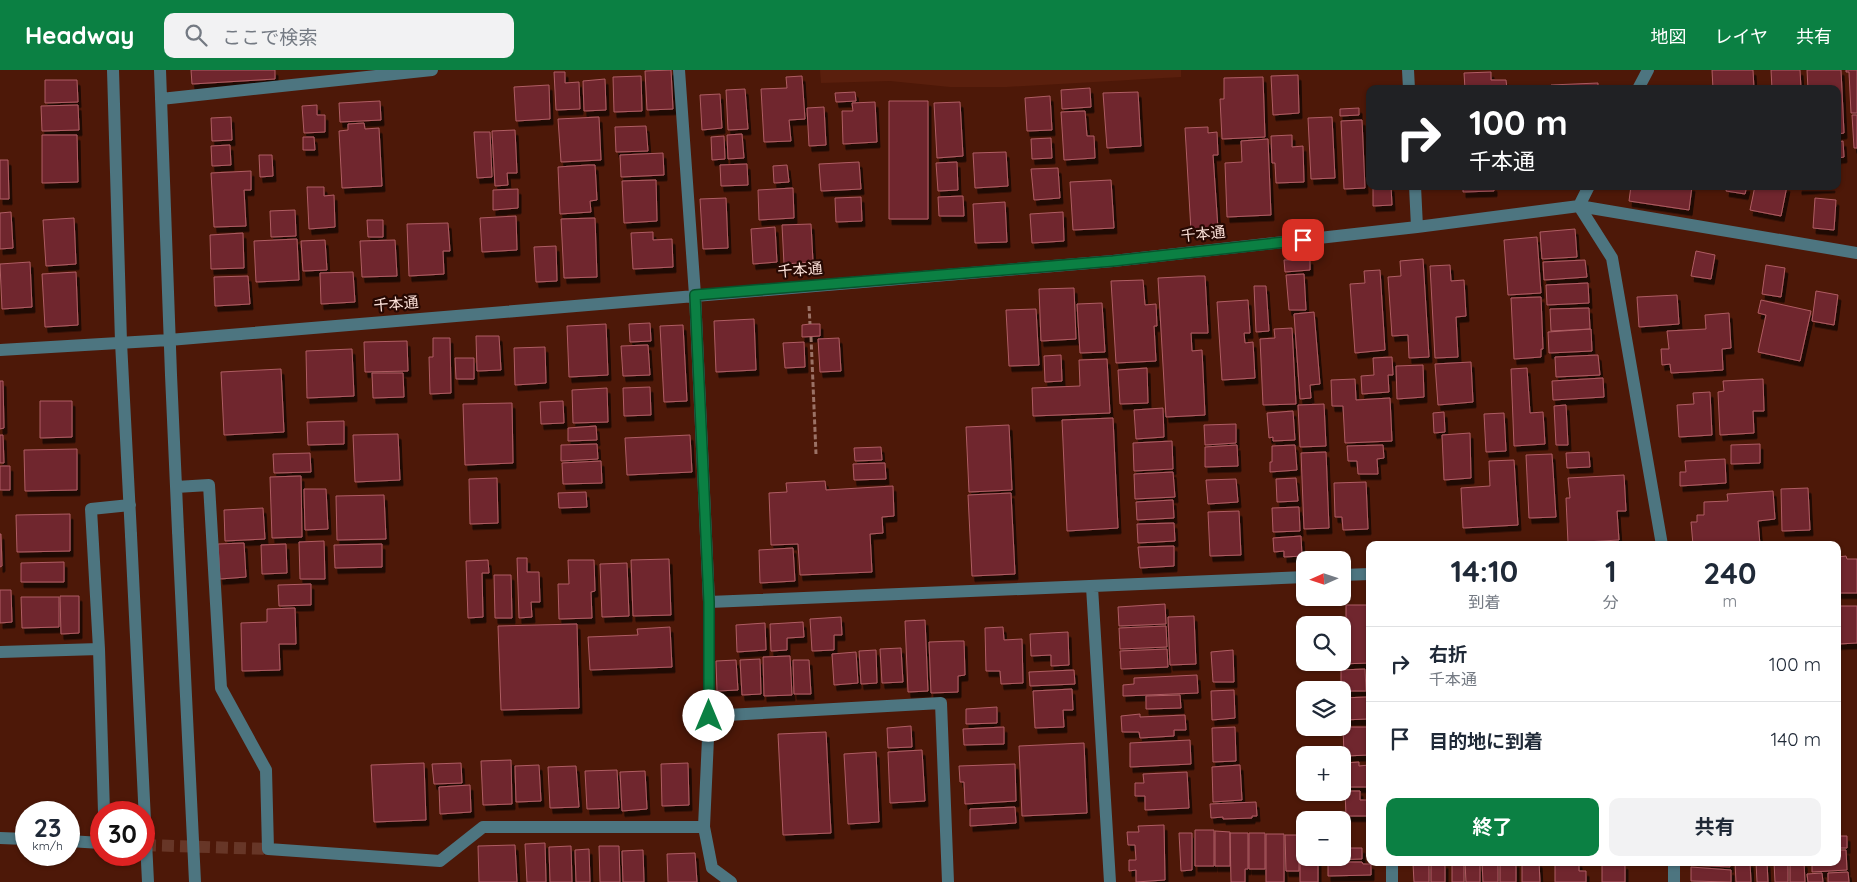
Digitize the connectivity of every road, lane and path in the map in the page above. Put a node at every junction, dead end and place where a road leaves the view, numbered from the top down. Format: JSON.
{"nodes":[{"id":1,"x":113,"y":70,"type":"edge"},
{"id":2,"x":160,"y":70,"type":"edge"},
{"id":3,"x":432,"y":70,"type":"edge"},
{"id":4,"x":680,"y":70,"type":"edge"},
{"id":5,"x":1408,"y":70,"type":"edge"},
{"id":6,"x":1648,"y":70,"type":"edge"},
{"id":7,"x":1409,"y":85,"type":"edge"},
{"id":8,"x":1640,"y":85,"type":"edge"},
{"id":9,"x":161,"y":99,"type":"junction"},
{"id":10,"x":1415,"y":190,"type":"edge"},
{"id":11,"x":1587,"y":190,"type":"edge"},
{"id":12,"x":1579,"y":206,"type":"junction"},
{"id":13,"x":1417,"y":227,"type":"junction"},
{"id":14,"x":1857,"y":251,"type":"edge"},
{"id":15,"x":695,"y":295,"type":"junction"},
{"id":16,"x":811,"y":337,"type":"dead end"},
{"id":17,"x":169,"y":340,"type":"junction"},
{"id":18,"x":121,"y":342,"type":"junction"},
{"id":19,"x":0,"y":350,"type":"edge"},
{"id":20,"x":816,"y":454,"type":"dead end"},
{"id":21,"x":176,"y":487,"type":"junction"},
{"id":22,"x":130,"y":505,"type":"junction"},
{"id":23,"x":1661,"y":541,"type":"edge"},
{"id":24,"x":1366,"y":574,"type":"edge"},
{"id":25,"x":1351,"y":575,"type":"edge"},
{"id":26,"x":1296,"y":577,"type":"edge"},
{"id":27,"x":1092,"y":587,"type":"junction"},
{"id":28,"x":709,"y":602,"type":"junction"},
{"id":29,"x":99,"y":649,"type":"junction"},
{"id":30,"x":0,"y":652,"type":"edge"},
{"id":31,"x":709,"y":716,"type":"junction"},
{"id":32,"x":104,"y":801,"type":"edge"},
{"id":33,"x":704,"y":827,"type":"junction"},
{"id":34,"x":0,"y":838,"type":"edge"},
{"id":35,"x":15,"y":839,"type":"edge"},
{"id":36,"x":1392,"y":866,"type":"edge"},
{"id":37,"x":1674,"y":866,"type":"edge"},
{"id":38,"x":148,"y":882,"type":"edge"},
{"id":39,"x":195,"y":882,"type":"edge"},
{"id":40,"x":731,"y":882,"type":"edge"},
{"id":41,"x":948,"y":882,"type":"edge"},
{"id":42,"x":1110,"y":882,"type":"edge"},
{"id":43,"x":1392,"y":882,"type":"edge"},
{"id":44,"x":1674,"y":882,"type":"edge"}],
"edges":[{"from":1,"to":18,"type":"street"},
{"from":2,"to":9,"type":"street"},
{"from":3,"to":9,"type":"street"},
{"from":4,"to":15,"type":"street"},
{"from":5,"to":7,"type":"street"},
{"from":6,"to":8,"type":"street"},
{"from":9,"to":17,"type":"street"},
{"from":10,"to":13,"type":"street"},
{"from":11,"to":12,"type":"street"},
{"from":12,"to":13,"type":"street","name":"千本通"},
{"from":12,"to":14,"type":"street","name":"千本通"},
{"from":12,"to":23,"type":"street"},
{"from":13,"to":15,"type":"street","name":"千本通"},
{"from":15,"to":17,"type":"street","name":"千本通"},
{"from":15,"to":28,"type":"street"},
{"from":16,"to":20,"type":"path"},
{"from":17,"to":18,"type":"street","name":"千本通"},
{"from":17,"to":21,"type":"street"},
{"from":18,"to":19,"type":"street","name":"千本通"},
{"from":18,"to":22,"type":"street"},
{"from":21,"to":33,"type":"street"},
{"from":21,"to":39,"type":"street","bridge":true},
{"from":22,"to":29,"type":"street"},
{"from":22,"to":38,"type":"street","bridge":true},
{"from":24,"to":25,"type":"street"},
{"from":26,"to":27,"type":"street"},
{"from":27,"to":28,"type":"street"},
{"from":27,"to":42,"type":"street"},
{"from":28,"to":31,"type":"street"},
{"from":29,"to":30,"type":"street"},
{"from":29,"to":32,"type":"street"},
{"from":31,"to":33,"type":"street"},
{"from":31,"to":41,"type":"street"},
{"from":33,"to":40,"type":"street"},
{"from":34,"to":35,"type":"street"},
{"from":36,"to":43,"type":"street"},
{"from":37,"to":44,"type":"street"}]}
